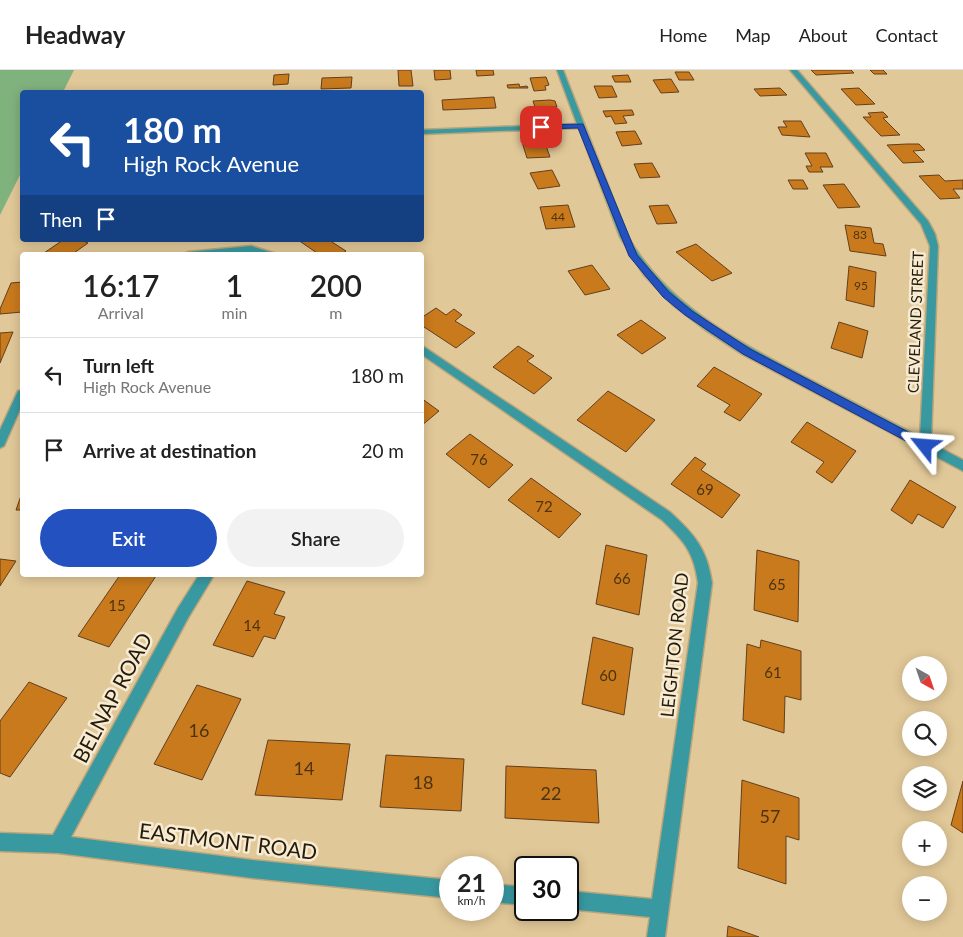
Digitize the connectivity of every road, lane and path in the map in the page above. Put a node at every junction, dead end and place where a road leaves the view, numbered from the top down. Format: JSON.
{"nodes":[{"id":1,"x":560,"y":70,"type":"edge"},
{"id":2,"x":793,"y":70,"type":"edge"},
{"id":3,"x":580,"y":126,"type":"junction"},
{"id":4,"x":424,"y":132,"type":"edge"},
{"id":5,"x":226,"y":252,"type":"edge"},
{"id":6,"x":261,"y":252,"type":"edge"},
{"id":7,"x":424,"y":351,"type":"edge"},
{"id":8,"x":20,"y":398,"type":"edge"},
{"id":9,"x":0,"y":442,"type":"edge"},
{"id":10,"x":925,"y":446,"type":"junction"},
{"id":11,"x":963,"y":466,"type":"edge"},
{"id":12,"x":207,"y":577,"type":"edge"},
{"id":13,"x":0,"y":842,"type":"edge"},
{"id":14,"x":58,"y":844,"type":"junction"},
{"id":15,"x":439,"y":888,"type":"edge"},
{"id":16,"x":579,"y":901,"type":"edge"},
{"id":17,"x":660,"y":909,"type":"junction"},
{"id":18,"x":656,"y":937,"type":"edge"}],
"edges":[{"from":1,"to":3,"type":"street"},
{"from":2,"to":10,"type":"street","name":"CLEVELAND STREET"},
{"from":3,"to":4,"type":"street"},
{"from":3,"to":10,"type":"street"},
{"from":5,"to":6,"type":"street"},
{"from":7,"to":17,"type":"street","name":"LEIGHTON ROAD"},
{"from":8,"to":9,"type":"street"},
{"from":10,"to":11,"type":"street"},
{"from":12,"to":14,"type":"street","name":"BELNAP ROAD"},
{"from":13,"to":14,"type":"street","name":"EASTMONT ROAD"},
{"from":14,"to":15,"type":"street","name":"EASTMONT ROAD"},
{"from":16,"to":17,"type":"street"},
{"from":17,"to":18,"type":"street","name":"LEIGHTON ROAD"}]}
